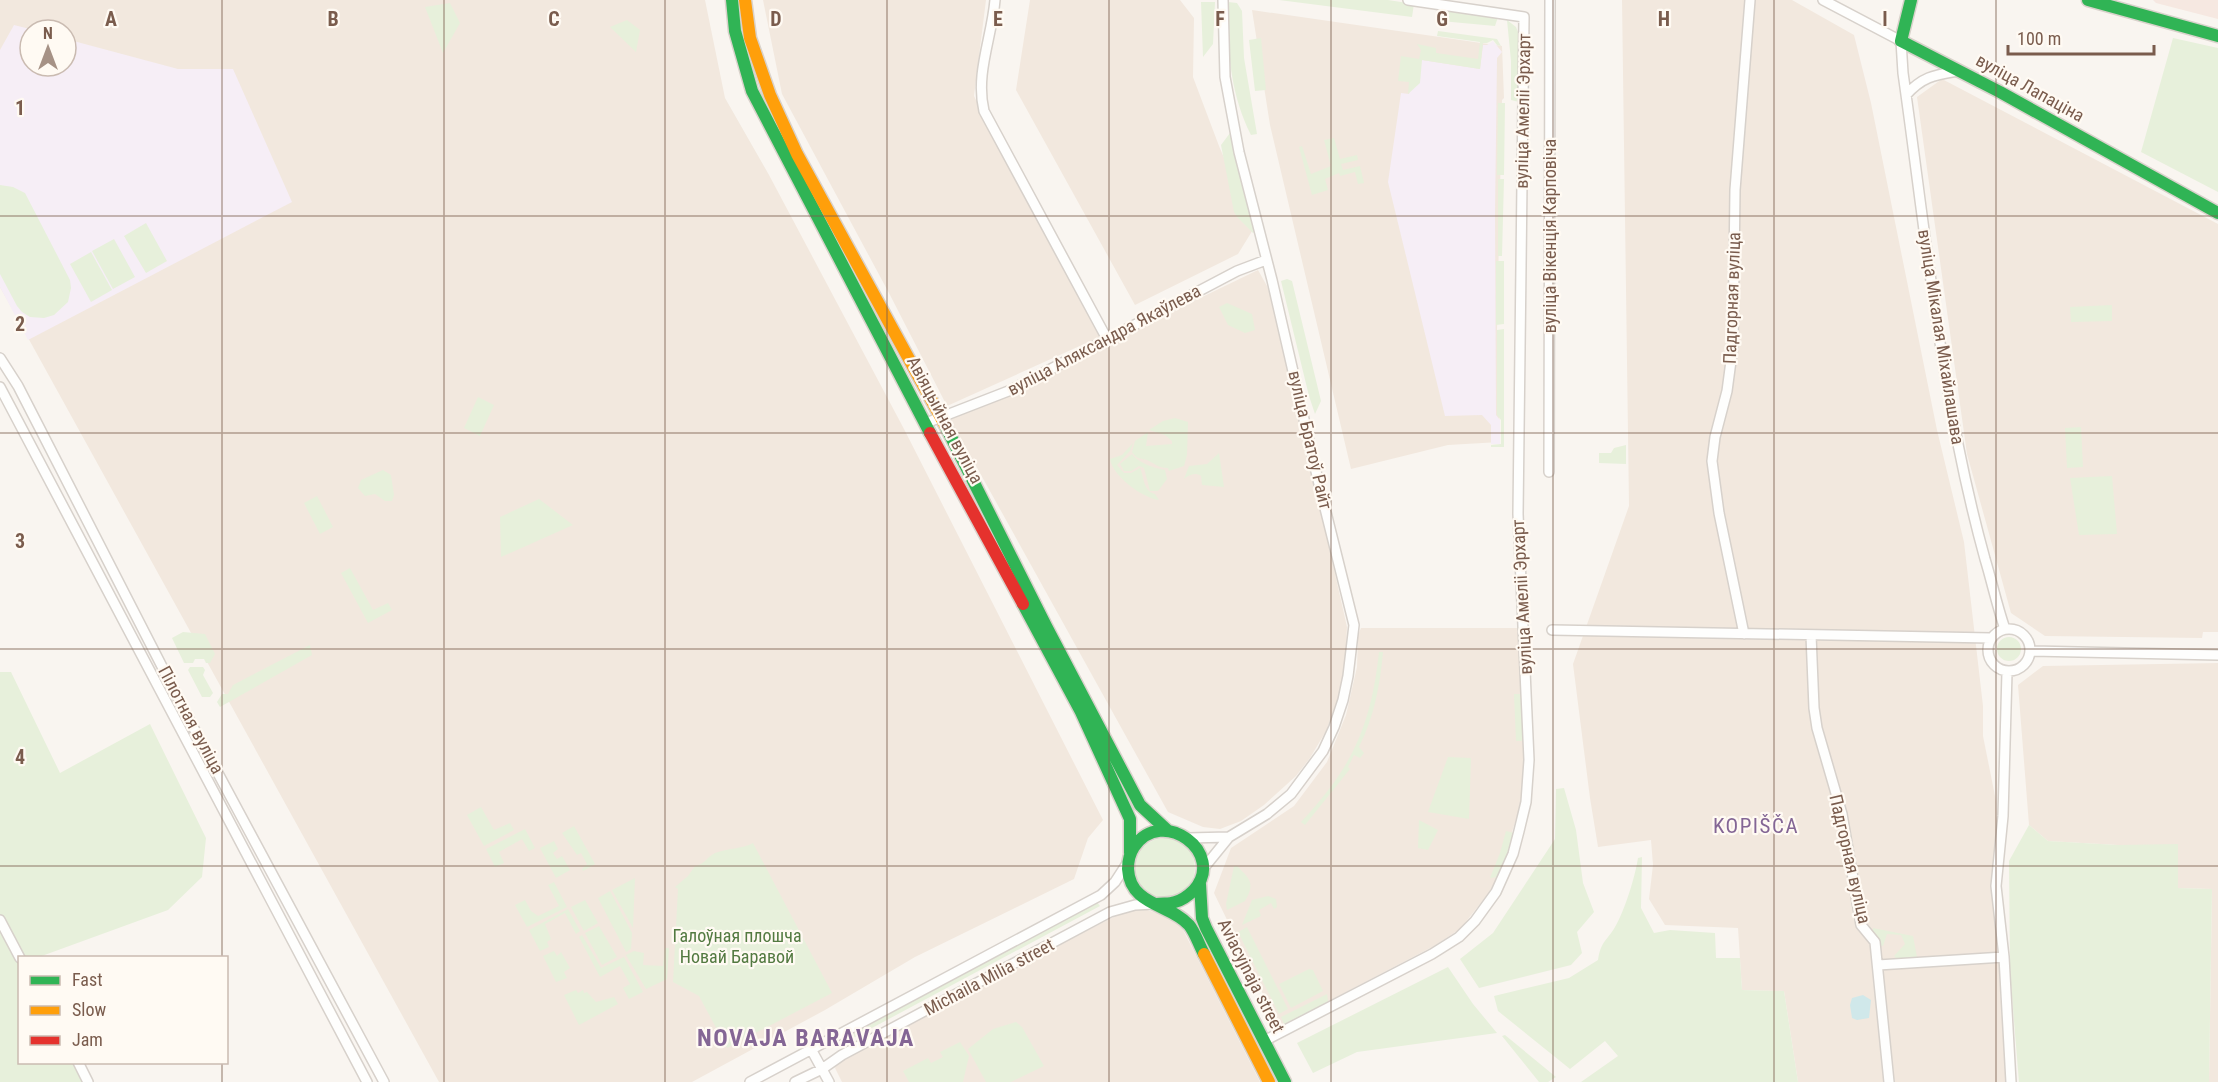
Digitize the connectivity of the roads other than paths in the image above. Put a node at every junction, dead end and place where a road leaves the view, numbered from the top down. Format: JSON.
{"nodes":[{"id":1,"x":732,"y":0,"type":"edge"},
{"id":2,"x":745,"y":0,"type":"edge"},
{"id":3,"x":995,"y":0,"type":"edge"},
{"id":4,"x":1223,"y":0,"type":"edge"},
{"id":5,"x":1408,"y":0,"type":"edge"},
{"id":6,"x":1550,"y":0,"type":"edge"},
{"id":7,"x":1750,"y":0,"type":"edge"},
{"id":8,"x":1823,"y":0,"type":"edge"},
{"id":9,"x":1911,"y":0,"type":"edge"},
{"id":10,"x":2088,"y":0,"type":"edge"},
{"id":11,"x":2218,"y":36,"type":"edge"},
{"id":12,"x":1901,"y":41,"type":"junction"},
{"id":13,"x":1961,"y":71,"type":"junction"},
{"id":14,"x":1906,"y":95,"type":"junction"},
{"id":15,"x":2218,"y":213,"type":"edge"},
{"id":16,"x":1266,"y":260,"type":"junction"},
{"id":17,"x":1107,"y":339,"type":"junction"},
{"id":18,"x":0,"y":358,"type":"edge"},
{"id":19,"x":18,"y":386,"type":"junction"},
{"id":20,"x":2,"y":390,"type":"edge"},
{"id":21,"x":941,"y":418,"type":"junction"},
{"id":22,"x":926,"y":423,"type":"junction"},
{"id":23,"x":1549,"y":472,"type":"dead end"},
{"id":24,"x":2005,"y":629,"type":"junction"},
{"id":25,"x":1552,"y":630,"type":"dead end"},
{"id":26,"x":1744,"y":634,"type":"junction"},
{"id":27,"x":1811,"y":635,"type":"junction"},
{"id":28,"x":1991,"y":638,"type":"junction"},
{"id":29,"x":2031,"y":651,"type":"junction"},
{"id":30,"x":2218,"y":655,"type":"edge"},
{"id":31,"x":2007,"y":672,"type":"junction"},
{"id":32,"x":192,"y":723,"type":"junction"},
{"id":33,"x":180,"y":729,"type":"junction"},
{"id":34,"x":1167,"y":830,"type":"junction"},
{"id":35,"x":1229,"y":837,"type":"junction"},
{"id":36,"x":1188,"y":838,"type":"junction"},
{"id":37,"x":1129,"y":857,"type":"junction"},
{"id":38,"x":1203,"y":868,"type":"junction"},
{"id":39,"x":1200,"y":882,"type":"junction"},
{"id":40,"x":1157,"y":904,"type":"junction"},
{"id":41,"x":0,"y":920,"type":"edge"},
{"id":42,"x":19,"y":956,"type":"edge"},
{"id":43,"x":2004,"y":957,"type":"junction"},
{"id":44,"x":1878,"y":964,"type":"junction"},
{"id":45,"x":1264,"y":1041,"type":"junction"},
{"id":46,"x":811,"y":1049,"type":"junction"},
{"id":47,"x":79,"y":1064,"type":"edge"},
{"id":48,"x":822,"y":1069,"type":"junction"},
{"id":49,"x":88,"y":1082,"type":"edge"},
{"id":50,"x":367,"y":1082,"type":"edge"},
{"id":51,"x":384,"y":1082,"type":"edge"},
{"id":52,"x":750,"y":1082,"type":"edge"},
{"id":53,"x":795,"y":1082,"type":"edge"},
{"id":54,"x":829,"y":1082,"type":"edge"},
{"id":55,"x":1269,"y":1082,"type":"edge"},
{"id":56,"x":1285,"y":1082,"type":"edge"},
{"id":57,"x":1889,"y":1082,"type":"edge"},
{"id":58,"x":2011,"y":1082,"type":"edge"}],
"edges":[{"from":1,"to":22,"type":"main road","name":"Авіяцыйная вуліца"},
{"from":2,"to":21,"type":"main road","name":"Авіяцыйная вуліца"},
{"from":3,"to":17,"type":"street"},
{"from":4,"to":16,"type":"street","name":"вуліца Братоў Райт"},
{"from":5,"to":45,"type":"street","name":"вуліца Амеліі Эрхарт"},
{"from":6,"to":23,"type":"street","name":"вуліца Вікенція Карповіча"},
{"from":7,"to":26,"type":"street","name":"Падгорная вуліца"},
{"from":8,"to":12,"type":"street","name":"вуліца Лапаціна"},
{"from":9,"to":12,"type":"main road"},
{"from":10,"to":11,"type":"main road"},
{"from":12,"to":13,"type":"main road","name":"вуліца Лапаціна"},
{"from":12,"to":14,"type":"street","name":"вуліца Мікалая Міхайлашава"},
{"from":13,"to":14,"type":"street"},
{"from":13,"to":15,"type":"main road","name":"вуліца Лапаціна"},
{"from":14,"to":24,"type":"street","name":"вуліца Мікалая Міхайлашава"},
{"from":16,"to":17,"type":"street","name":"вуліца Аляксандра Якаўлева"},
{"from":16,"to":35,"type":"street","name":"вуліца Братоў Райт"},
{"from":17,"to":21,"type":"street","name":"вуліца Аляксандра Якаўлева"},
{"from":18,"to":19,"type":"street","name":"Пілотная вуліца"},
{"from":19,"to":20,"type":"street"},
{"from":19,"to":32,"type":"street","name":"Пілотная вуліца"},
{"from":20,"to":33,"type":"street","name":"Пілотная вуліца"},
{"from":21,"to":22,"type":"street","name":"вуліца Аляксандра Якаўлева"},
{"from":21,"to":34,"type":"main road","name":"Авіяцыйная вуліца"},
{"from":22,"to":37,"type":"main road","name":"Авіяцыйная вуліца"},
{"from":24,"to":28,"type":"street"},
{"from":24,"to":29,"type":"street"},
{"from":25,"to":26,"type":"street"},
{"from":26,"to":27,"type":"street"},
{"from":27,"to":28,"type":"street"},
{"from":27,"to":44,"type":"street","name":"Падгорная вуліца"},
{"from":28,"to":31,"type":"street"},
{"from":29,"to":30,"type":"street"},
{"from":29,"to":31,"type":"street"},
{"from":31,"to":43,"type":"street"},
{"from":32,"to":33,"type":"street"},
{"from":32,"to":51,"type":"street","name":"Пілотная вуліца"},
{"from":33,"to":50,"type":"street","name":"Пілотная вуліца"},
{"from":34,"to":36,"type":"main road"},
{"from":34,"to":37,"type":"main road"},
{"from":35,"to":36,"type":"street"},
{"from":35,"to":38,"type":"street"},
{"from":36,"to":38,"type":"main road"},
{"from":37,"to":40,"type":"main road"},
{"from":37,"to":46,"type":"street"},
{"from":38,"to":39,"type":"main road"},
{"from":39,"to":40,"type":"main road"},
{"from":39,"to":45,"type":"main road","name":"Aviacyjnaja street"},
{"from":40,"to":48,"type":"street","name":"Michaila Milia street"},
{"from":40,"to":55,"type":"main road"},
{"from":41,"to":42,"type":"street"},
{"from":43,"to":44,"type":"street"},
{"from":43,"to":58,"type":"street"},
{"from":44,"to":57,"type":"street","name":"Падгорная вуліца"},
{"from":45,"to":56,"type":"main road","name":"Aviacyjnaja street"},
{"from":46,"to":48,"type":"street"},
{"from":46,"to":52,"type":"street"},
{"from":47,"to":49,"type":"street"},
{"from":48,"to":53,"type":"street","name":"Michaila Milia street"},
{"from":48,"to":54,"type":"street"}]}
